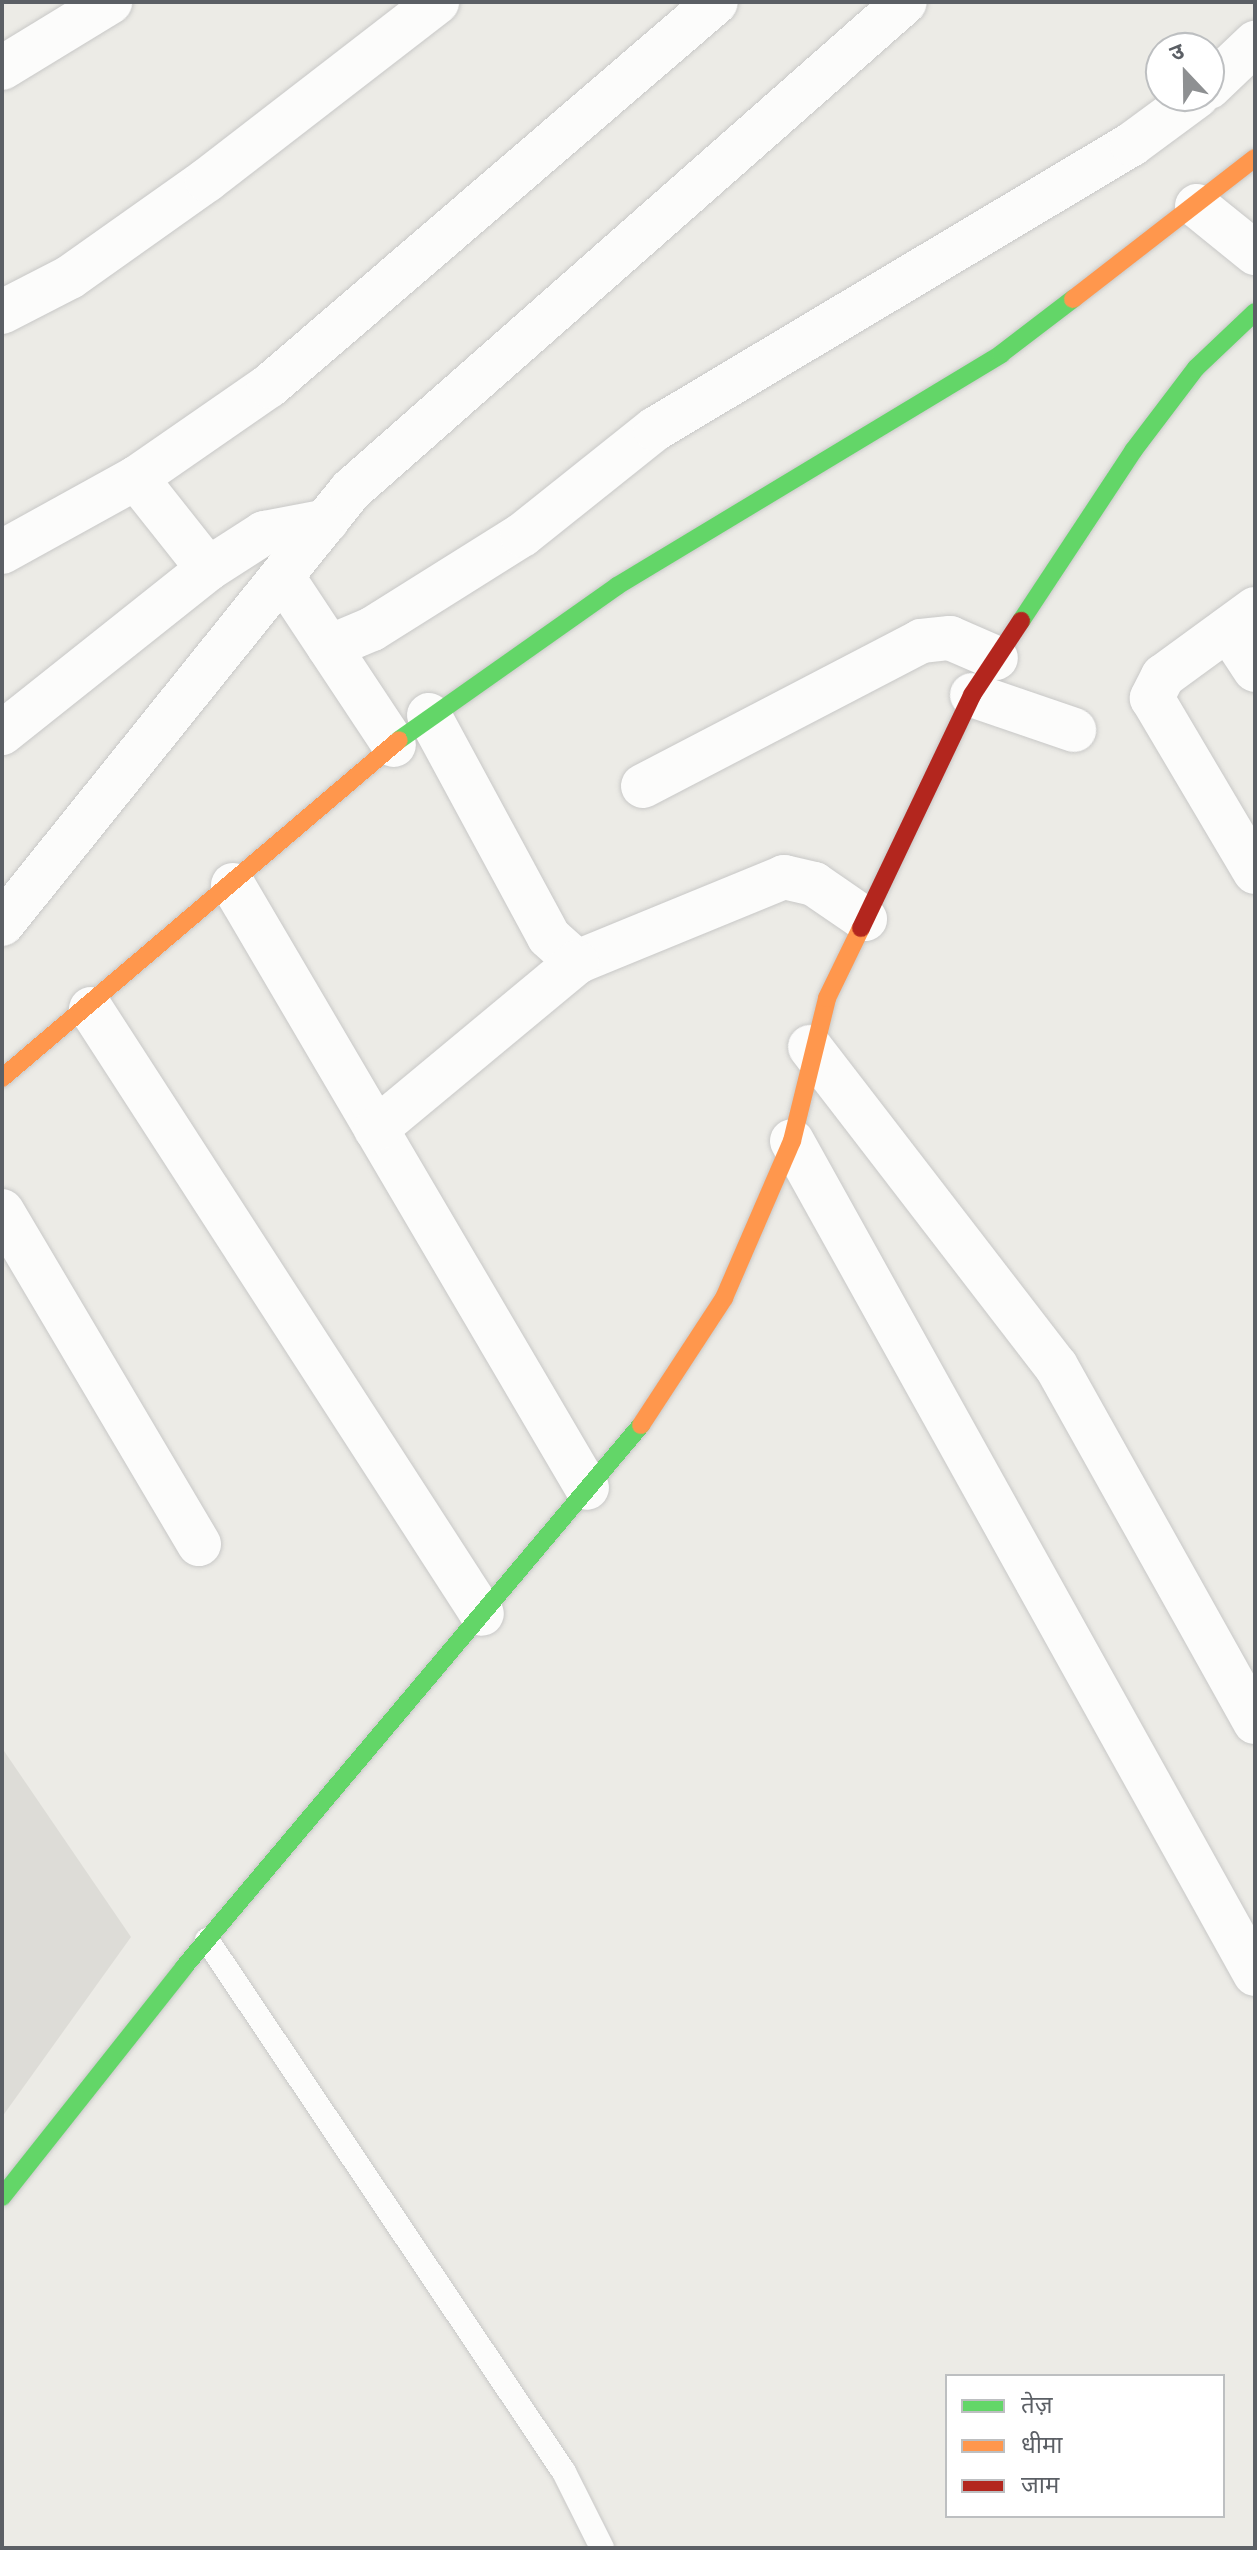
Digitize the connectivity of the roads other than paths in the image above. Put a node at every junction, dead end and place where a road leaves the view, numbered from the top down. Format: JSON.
{"nodes":[{"id":1,"x":110,"y":2,"type":"edge"},
{"id":2,"x":437,"y":2,"type":"edge"},
{"id":3,"x":716,"y":2,"type":"edge"},
{"id":4,"x":905,"y":2,"type":"edge"},
{"id":5,"x":1255,"y":43,"type":"edge"},
{"id":6,"x":2,"y":68,"type":"edge"},
{"id":7,"x":1225,"y":72,"type":"edge"},
{"id":8,"x":1175,"y":112,"type":"edge"},
{"id":9,"x":1255,"y":158,"type":"edge"},
{"id":10,"x":1197,"y":206,"type":"junction"},
{"id":11,"x":1255,"y":253,"type":"edge"},
{"id":12,"x":2,"y":312,"type":"edge"},
{"id":13,"x":1255,"y":312,"type":"edge"},
{"id":14,"x":136,"y":478,"type":"junction"},
{"id":15,"x":327,"y":521,"type":"junction"},
{"id":16,"x":2,"y":552,"type":"edge"},
{"id":17,"x":208,"y":569,"type":"junction"},
{"id":18,"x":284,"y":579,"type":"junction"},
{"id":19,"x":1242,"y":619,"type":"edge"},
{"id":20,"x":329,"y":647,"type":"junction"},
{"id":21,"x":996,"y":658,"type":"junction"},
{"id":22,"x":1255,"y":670,"type":"edge"},
{"id":23,"x":972,"y":695,"type":"junction"},
{"id":24,"x":429,"y":715,"type":"junction"},
{"id":25,"x":1074,"y":730,"type":"dead end"},
{"id":26,"x":2,"y":733,"type":"edge"},
{"id":27,"x":394,"y":745,"type":"junction"},
{"id":28,"x":643,"y":786,"type":"dead end"},
{"id":29,"x":1255,"y":872,"type":"edge"},
{"id":30,"x":233,"y":885,"type":"junction"},
{"id":31,"x":865,"y":919,"type":"junction"},
{"id":32,"x":2,"y":924,"type":"edge"},
{"id":33,"x":577,"y":962,"type":"junction"},
{"id":34,"x":91,"y":1009,"type":"junction"},
{"id":35,"x":810,"y":1047,"type":"junction"},
{"id":36,"x":2,"y":1078,"type":"edge"},
{"id":37,"x":376,"y":1129,"type":"junction"},
{"id":38,"x":792,"y":1141,"type":"junction"},
{"id":39,"x":2,"y":1211,"type":"edge"},
{"id":40,"x":587,"y":1488,"type":"junction"},
{"id":41,"x":199,"y":1544,"type":"dead end"},
{"id":42,"x":482,"y":1614,"type":"junction"},
{"id":43,"x":1255,"y":1722,"type":"edge"},
{"id":44,"x":207,"y":1940,"type":"junction"},
{"id":45,"x":1255,"y":1974,"type":"edge"},
{"id":46,"x":2,"y":2197,"type":"edge"},
{"id":47,"x":602,"y":2548,"type":"edge"}],
"edges":[{"from":1,"to":6,"type":"street"},
{"from":2,"to":12,"type":"street"},
{"from":3,"to":14,"type":"street"},
{"from":4,"to":15,"type":"street"},
{"from":5,"to":7,"type":"street"},
{"from":8,"to":20,"type":"street"},
{"from":9,"to":10,"type":"street"},
{"from":10,"to":11,"type":"street"},
{"from":10,"to":24,"type":"street"},
{"from":13,"to":21,"type":"street"},
{"from":14,"to":16,"type":"street"},
{"from":14,"to":17,"type":"street"},
{"from":15,"to":17,"type":"street"},
{"from":15,"to":18,"type":"street"},
{"from":17,"to":26,"type":"street"},
{"from":18,"to":20,"type":"street"},
{"from":18,"to":32,"type":"street"},
{"from":19,"to":22,"type":"street"},
{"from":19,"to":29,"type":"street"},
{"from":20,"to":27,"type":"street"},
{"from":21,"to":23,"type":"street"},
{"from":21,"to":28,"type":"street"},
{"from":23,"to":25,"type":"street"},
{"from":23,"to":31,"type":"street"},
{"from":24,"to":27,"type":"street"},
{"from":24,"to":33,"type":"street"},
{"from":27,"to":30,"type":"street"},
{"from":30,"to":34,"type":"street"},
{"from":30,"to":37,"type":"street"},
{"from":31,"to":33,"type":"street"},
{"from":31,"to":35,"type":"street"},
{"from":33,"to":37,"type":"street"},
{"from":34,"to":36,"type":"street"},
{"from":34,"to":42,"type":"street"},
{"from":35,"to":38,"type":"street"},
{"from":35,"to":43,"type":"street"},
{"from":37,"to":40,"type":"street"},
{"from":38,"to":40,"type":"street"},
{"from":38,"to":45,"type":"street"},
{"from":39,"to":41,"type":"street"},
{"from":40,"to":42,"type":"street"},
{"from":42,"to":44,"type":"street"},
{"from":44,"to":46,"type":"street"},
{"from":44,"to":47,"type":"lane"}]}
